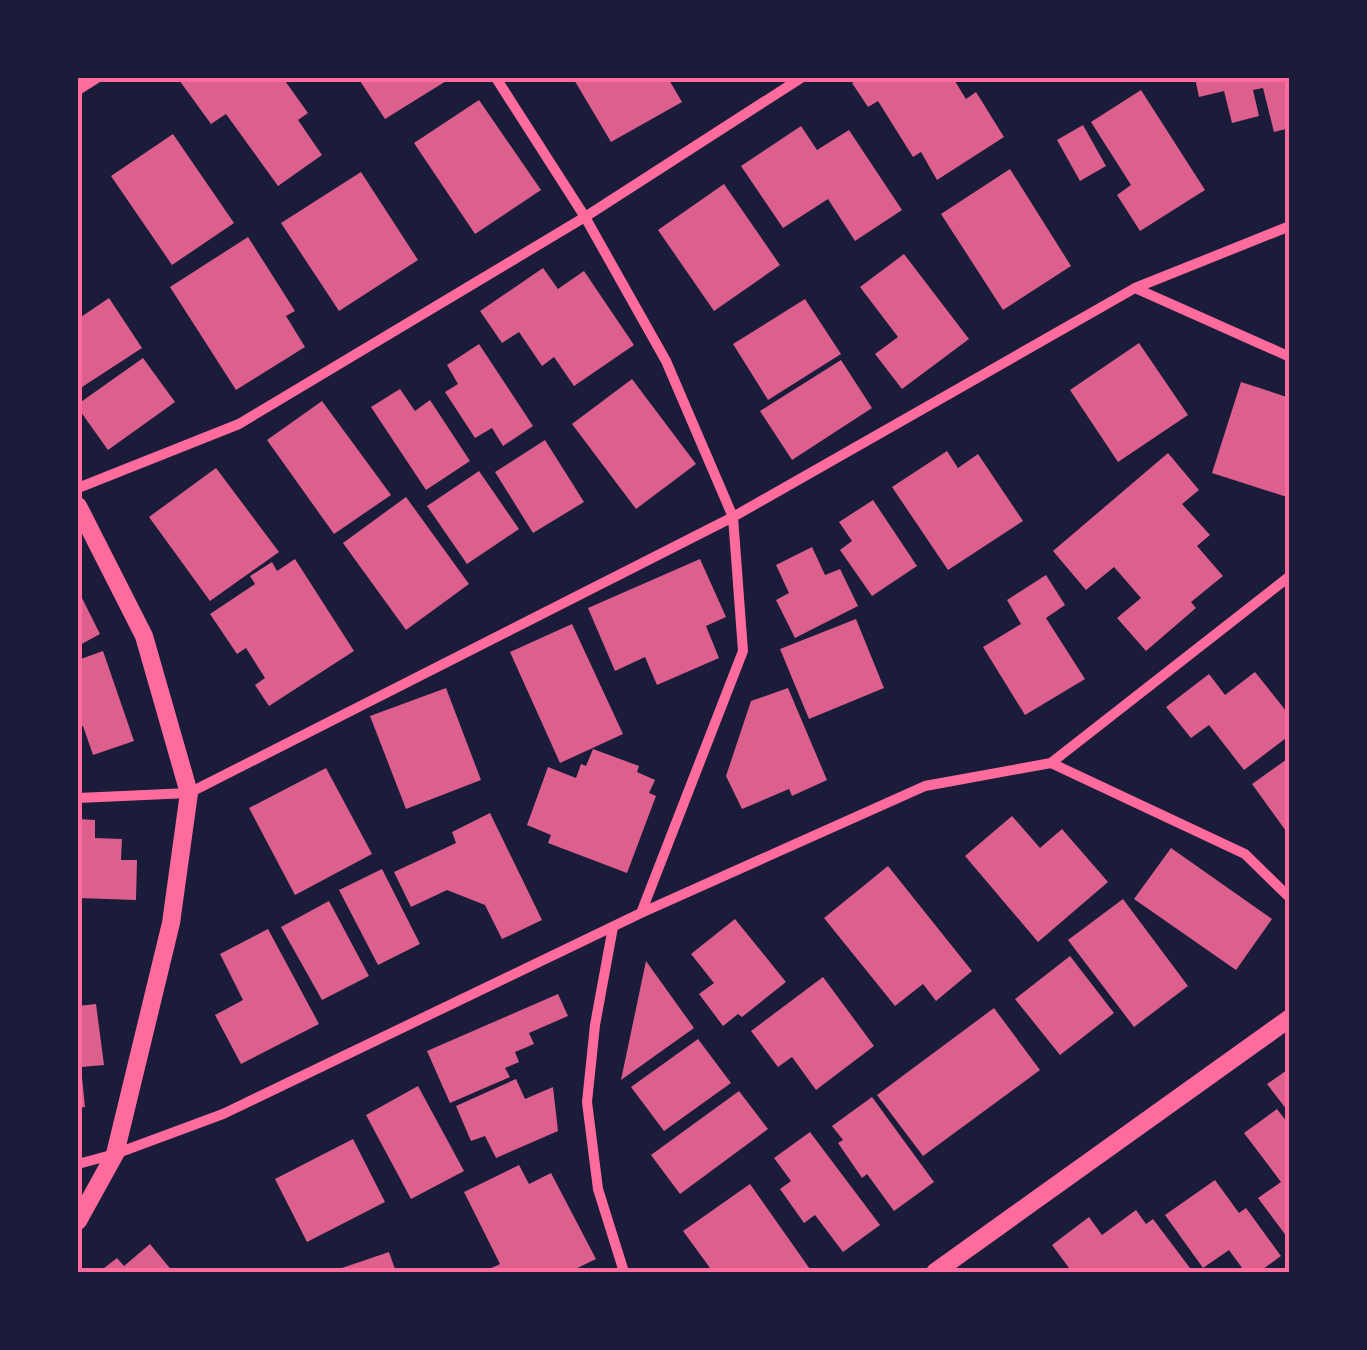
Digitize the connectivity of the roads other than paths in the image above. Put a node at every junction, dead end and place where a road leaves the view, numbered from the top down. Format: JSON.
{"nodes":[{"id":1,"x":97,"y":78,"type":"edge"},
{"id":2,"x":496,"y":78,"type":"edge"},
{"id":3,"x":801,"y":78,"type":"edge"},
{"id":4,"x":78,"y":90,"type":"edge"},
{"id":5,"x":584,"y":218,"type":"junction"},
{"id":6,"x":1290,"y":226,"type":"edge"},
{"id":7,"x":1136,"y":288,"type":"junction"},
{"id":8,"x":1290,"y":357,"type":"edge"},
{"id":9,"x":78,"y":488,"type":"edge"},
{"id":10,"x":78,"y":506,"type":"edge"},
{"id":11,"x":734,"y":517,"type":"junction"},
{"id":12,"x":1290,"y":576,"type":"edge"},
{"id":13,"x":1051,"y":764,"type":"junction"},
{"id":14,"x":189,"y":794,"type":"junction"},
{"id":15,"x":78,"y":798,"type":"edge"},
{"id":16,"x":1290,"y":898,"type":"edge"},
{"id":17,"x":640,"y":914,"type":"junction"},
{"id":18,"x":613,"y":927,"type":"junction"},
{"id":19,"x":1290,"y":1018,"type":"edge"},
{"id":20,"x":115,"y":1154,"type":"junction"},
{"id":21,"x":78,"y":1164,"type":"edge"},
{"id":22,"x":78,"y":1221,"type":"edge"},
{"id":23,"x":624,"y":1272,"type":"edge"},
{"id":24,"x":935,"y":1272,"type":"edge"}],
"edges":[{"from":1,"to":4,"type":"street"},
{"from":2,"to":5,"type":"street"},
{"from":3,"to":5,"type":"street"},
{"from":5,"to":9,"type":"street"},
{"from":5,"to":11,"type":"street"},
{"from":6,"to":7,"type":"street"},
{"from":7,"to":8,"type":"street"},
{"from":7,"to":11,"type":"street"},
{"from":10,"to":14,"type":"street"},
{"from":11,"to":14,"type":"street"},
{"from":11,"to":17,"type":"street"},
{"from":12,"to":13,"type":"street"},
{"from":13,"to":16,"type":"street"},
{"from":13,"to":17,"type":"street"},
{"from":14,"to":15,"type":"street"},
{"from":14,"to":20,"type":"street"},
{"from":17,"to":18,"type":"street"},
{"from":18,"to":20,"type":"street"},
{"from":18,"to":23,"type":"street"},
{"from":19,"to":24,"type":"street"},
{"from":20,"to":21,"type":"street"},
{"from":20,"to":22,"type":"street"}]}
